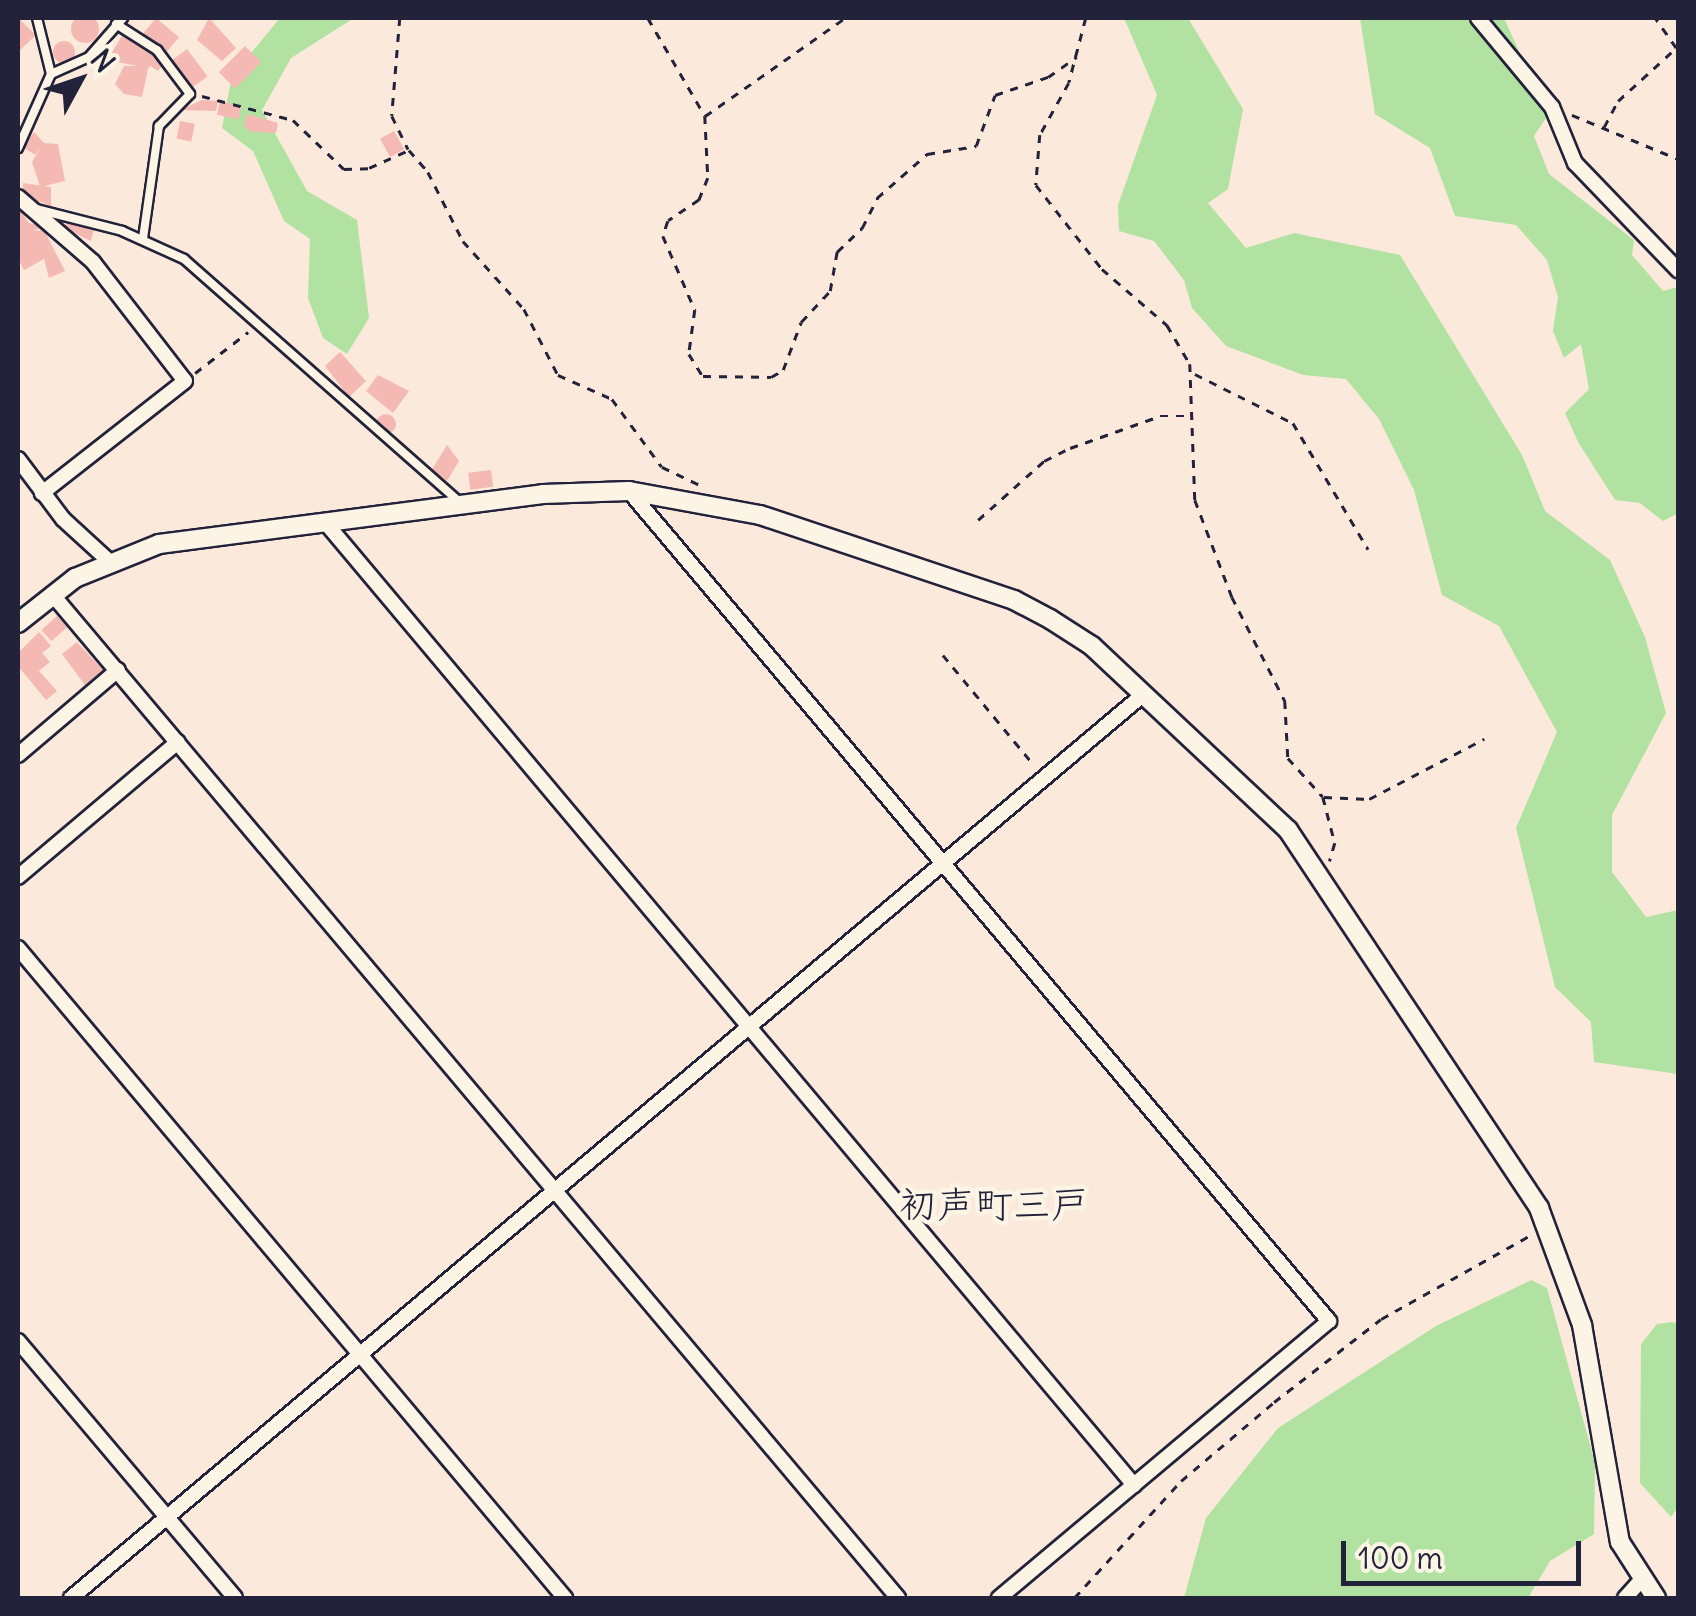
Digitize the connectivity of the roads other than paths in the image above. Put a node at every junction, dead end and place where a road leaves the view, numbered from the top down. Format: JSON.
{"nodes":[{"id":1,"x":38,"y":18,"type":"edge"},
{"id":2,"x":1478,"y":18,"type":"edge"},
{"id":3,"x":119,"y":21,"type":"edge"},
{"id":4,"x":51,"y":74,"type":"junction"},
{"id":5,"x":18,"y":148,"type":"edge"},
{"id":6,"x":18,"y":197,"type":"edge"},
{"id":7,"x":32,"y":208,"type":"junction"},
{"id":8,"x":143,"y":239,"type":"junction"},
{"id":9,"x":1678,"y":270,"type":"edge"},
{"id":10,"x":18,"y":460,"type":"edge"},
{"id":11,"x":630,"y":490,"type":"junction"},
{"id":12,"x":42,"y":493,"type":"junction"},
{"id":13,"x":464,"y":506,"type":"junction"},
{"id":14,"x":325,"y":522,"type":"junction"},
{"id":15,"x":109,"y":560,"type":"junction"},
{"id":16,"x":52,"y":594,"type":"junction"},
{"id":17,"x":18,"y":624,"type":"edge"},
{"id":18,"x":118,"y":670,"type":"junction"},
{"id":19,"x":1146,"y":693,"type":"junction"},
{"id":20,"x":178,"y":742,"type":"junction"},
{"id":21,"x":18,"y":756,"type":"edge"},
{"id":22,"x":943,"y":864,"type":"junction"},
{"id":23,"x":18,"y":877,"type":"edge"},
{"id":24,"x":18,"y":948,"type":"edge"},
{"id":25,"x":749,"y":1027,"type":"junction"},
{"id":26,"x":555,"y":1190,"type":"junction"},
{"id":27,"x":18,"y":1341,"type":"edge"},
{"id":28,"x":360,"y":1355,"type":"junction"},
{"id":29,"x":1134,"y":1485,"type":"junction"},
{"id":30,"x":167,"y":1518,"type":"junction"},
{"id":31,"x":1642,"y":1580,"type":"junction"},
{"id":32,"x":71,"y":1598,"type":"edge"},
{"id":33,"x":235,"y":1598,"type":"edge"},
{"id":34,"x":565,"y":1598,"type":"edge"},
{"id":35,"x":898,"y":1598,"type":"edge"},
{"id":36,"x":998,"y":1598,"type":"edge"},
{"id":37,"x":1625,"y":1598,"type":"edge"},
{"id":38,"x":1656,"y":1598,"type":"edge"}],
"edges":[{"from":1,"to":4,"type":"lane"},
{"from":2,"to":9,"type":"street"},
{"from":3,"to":4,"type":"lane"},
{"from":3,"to":8,"type":"lane"},
{"from":4,"to":5,"type":"lane"},
{"from":6,"to":7,"type":"street"},
{"from":7,"to":8,"type":"lane"},
{"from":7,"to":12,"type":"street"},
{"from":8,"to":13,"type":"lane"},
{"from":10,"to":12,"type":"street"},
{"from":11,"to":13,"type":"street"},
{"from":11,"to":19,"type":"street"},
{"from":11,"to":22,"type":"street"},
{"from":12,"to":15,"type":"street"},
{"from":13,"to":14,"type":"street"},
{"from":14,"to":15,"type":"street"},
{"from":14,"to":25,"type":"street"},
{"from":15,"to":16,"type":"street"},
{"from":16,"to":17,"type":"street"},
{"from":16,"to":18,"type":"street"},
{"from":18,"to":20,"type":"street"},
{"from":18,"to":21,"type":"street"},
{"from":19,"to":22,"type":"street"},
{"from":19,"to":31,"type":"street"},
{"from":20,"to":23,"type":"street"},
{"from":20,"to":26,"type":"street"},
{"from":22,"to":25,"type":"street"},
{"from":22,"to":29,"type":"street"},
{"from":24,"to":28,"type":"street"},
{"from":25,"to":26,"type":"street"},
{"from":25,"to":29,"type":"street"},
{"from":26,"to":28,"type":"street"},
{"from":26,"to":35,"type":"street"},
{"from":27,"to":30,"type":"street"},
{"from":28,"to":30,"type":"street"},
{"from":28,"to":34,"type":"street"},
{"from":29,"to":36,"type":"street"},
{"from":30,"to":32,"type":"street"},
{"from":30,"to":33,"type":"street"},
{"from":31,"to":37,"type":"street"},
{"from":31,"to":38,"type":"street"}]}
